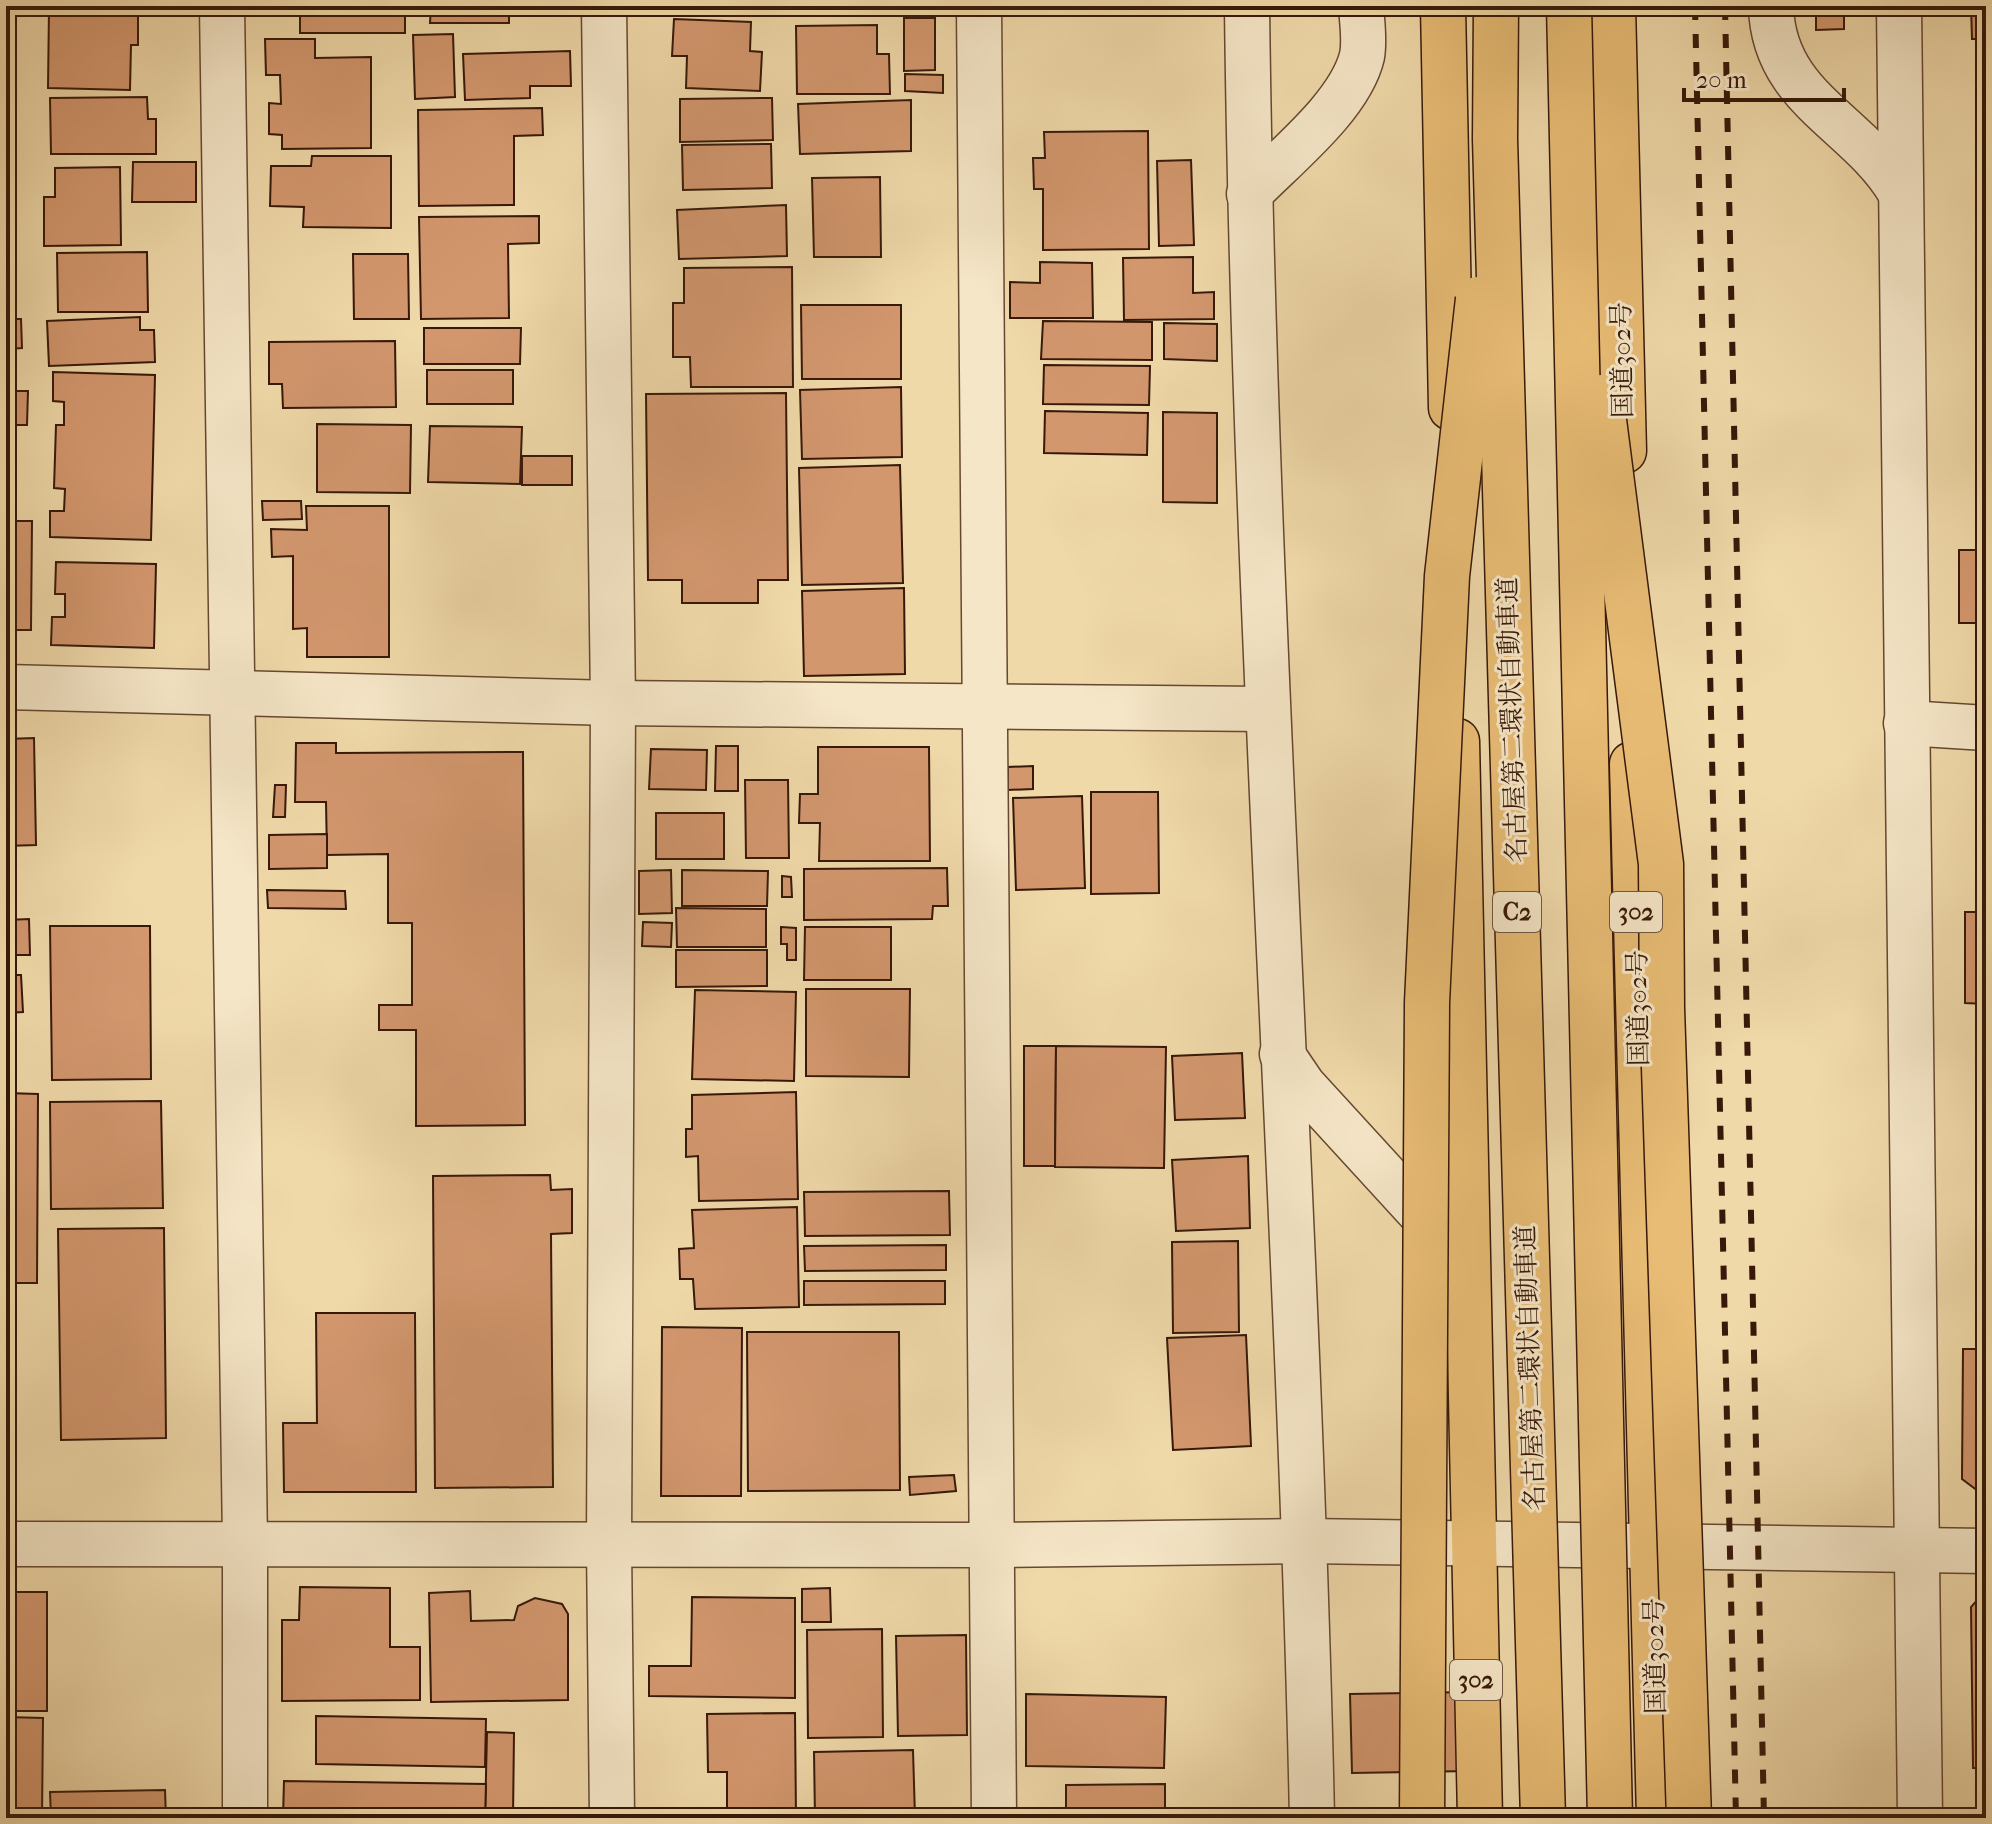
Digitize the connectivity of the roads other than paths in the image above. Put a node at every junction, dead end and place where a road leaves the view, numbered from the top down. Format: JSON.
{"nodes":[{"id":1,"x":222,"y":6,"type":"edge"},
{"id":2,"x":604,"y":6,"type":"edge"},
{"id":3,"x":979,"y":6,"type":"edge"},
{"id":4,"x":1247,"y":6,"type":"edge"},
{"id":5,"x":1361,"y":6,"type":"edge"},
{"id":6,"x":1426,"y":6,"type":"edge"},
{"id":7,"x":1443,"y":6,"type":"edge"},
{"id":8,"x":1496,"y":6,"type":"edge"},
{"id":9,"x":1569,"y":6,"type":"edge"},
{"id":10,"x":1613,"y":6,"type":"edge"},
{"id":11,"x":1627,"y":6,"type":"edge"},
{"id":12,"x":1771,"y":6,"type":"edge"},
{"id":13,"x":1899,"y":6,"type":"edge"},
{"id":14,"x":1495,"y":139,"type":"junction"},
{"id":15,"x":1617,"y":163,"type":"junction"},
{"id":16,"x":1571,"y":165,"type":"junction"},
{"id":17,"x":1900,"y":192,"type":"junction"},
{"id":18,"x":1249,"y":194,"type":"junction"},
{"id":19,"x":1449,"y":293,"type":"junction"},
{"id":20,"x":6,"y":687,"type":"edge"},
{"id":21,"x":234,"y":692,"type":"junction"},
{"id":22,"x":613,"y":703,"type":"junction"},
{"id":23,"x":983,"y":708,"type":"junction"},
{"id":24,"x":1266,"y":709,"type":"junction"},
{"id":25,"x":1906,"y":723,"type":"junction"},
{"id":26,"x":1986,"y":728,"type":"edge"},
{"id":27,"x":1282,"y":1054,"type":"junction"},
{"id":28,"x":1467,"y":1265,"type":"junction"},
{"id":29,"x":1306,"y":1541,"type":"junction"},
{"id":30,"x":245,"y":1542,"type":"junction"},
{"id":31,"x":1472,"y":1543,"type":"junction"},
{"id":32,"x":6,"y":1544,"type":"edge"},
{"id":33,"x":609,"y":1545,"type":"junction"},
{"id":34,"x":991,"y":1545,"type":"junction"},
{"id":35,"x":1652,"y":1545,"type":"junction"},
{"id":36,"x":1918,"y":1551,"type":"junction"},
{"id":37,"x":1986,"y":1551,"type":"edge"},
{"id":38,"x":1421,"y":1814,"type":"edge"},
{"id":39,"x":245,"y":1818,"type":"edge"},
{"id":40,"x":612,"y":1818,"type":"edge"},
{"id":41,"x":994,"y":1818,"type":"edge"},
{"id":42,"x":1312,"y":1818,"type":"edge"},
{"id":43,"x":1480,"y":1818,"type":"edge"},
{"id":44,"x":1543,"y":1818,"type":"edge"},
{"id":45,"x":1610,"y":1818,"type":"edge"},
{"id":46,"x":1659,"y":1818,"type":"edge"},
{"id":47,"x":1689,"y":1818,"type":"edge"},
{"id":48,"x":1920,"y":1818,"type":"edge"}],
"edges":[{"from":1,"to":21,"type":"street"},
{"from":2,"to":22,"type":"street"},
{"from":3,"to":23,"type":"street"},
{"from":4,"to":18,"type":"street"},
{"from":5,"to":18,"type":"street"},
{"from":6,"to":19,"type":"highway"},
{"from":7,"to":19,"type":"highway","number":"302"},
{"from":8,"to":14,"type":"highway","name":"名古屋第二環状自動車道","number":"C2","bridge":true},
{"from":9,"to":16,"type":"highway","bridge":true},
{"from":10,"to":15,"type":"highway","name":"国道302号","number":"302"},
{"from":11,"to":15,"type":"highway"},
{"from":12,"to":17,"type":"street"},
{"from":13,"to":17,"type":"street"},
{"from":14,"to":38,"type":"highway","bridge":true},
{"from":14,"to":44,"type":"highway","name":"名古屋第二環状自動車道","number":"C2","bridge":true},
{"from":15,"to":35,"type":"highway","name":"国道302号","number":"302"},
{"from":16,"to":45,"type":"highway","bridge":true},
{"from":16,"to":47,"type":"highway","bridge":true},
{"from":17,"to":25,"type":"street"},
{"from":18,"to":24,"type":"street"},
{"from":19,"to":28,"type":"highway","number":"302"},
{"from":20,"to":21,"type":"street"},
{"from":21,"to":22,"type":"street"},
{"from":21,"to":30,"type":"street"},
{"from":22,"to":23,"type":"street"},
{"from":22,"to":33,"type":"street"},
{"from":23,"to":24,"type":"street"},
{"from":23,"to":34,"type":"street"},
{"from":24,"to":27,"type":"street"},
{"from":25,"to":26,"type":"street"},
{"from":25,"to":36,"type":"street"},
{"from":27,"to":28,"type":"street"},
{"from":27,"to":29,"type":"street"},
{"from":28,"to":31,"type":"highway","number":"302"},
{"from":29,"to":31,"type":"street"},
{"from":29,"to":34,"type":"street"},
{"from":29,"to":42,"type":"street"},
{"from":30,"to":32,"type":"street"},
{"from":30,"to":33,"type":"street"},
{"from":30,"to":39,"type":"street"},
{"from":31,"to":35,"type":"street"},
{"from":31,"to":43,"type":"highway","number":"302"},
{"from":33,"to":34,"type":"street"},
{"from":33,"to":40,"type":"street"},
{"from":34,"to":41,"type":"street"},
{"from":35,"to":36,"type":"street"},
{"from":35,"to":46,"type":"highway","name":"国道302号","number":"302"},
{"from":36,"to":37,"type":"street"},
{"from":36,"to":48,"type":"street"}]}
